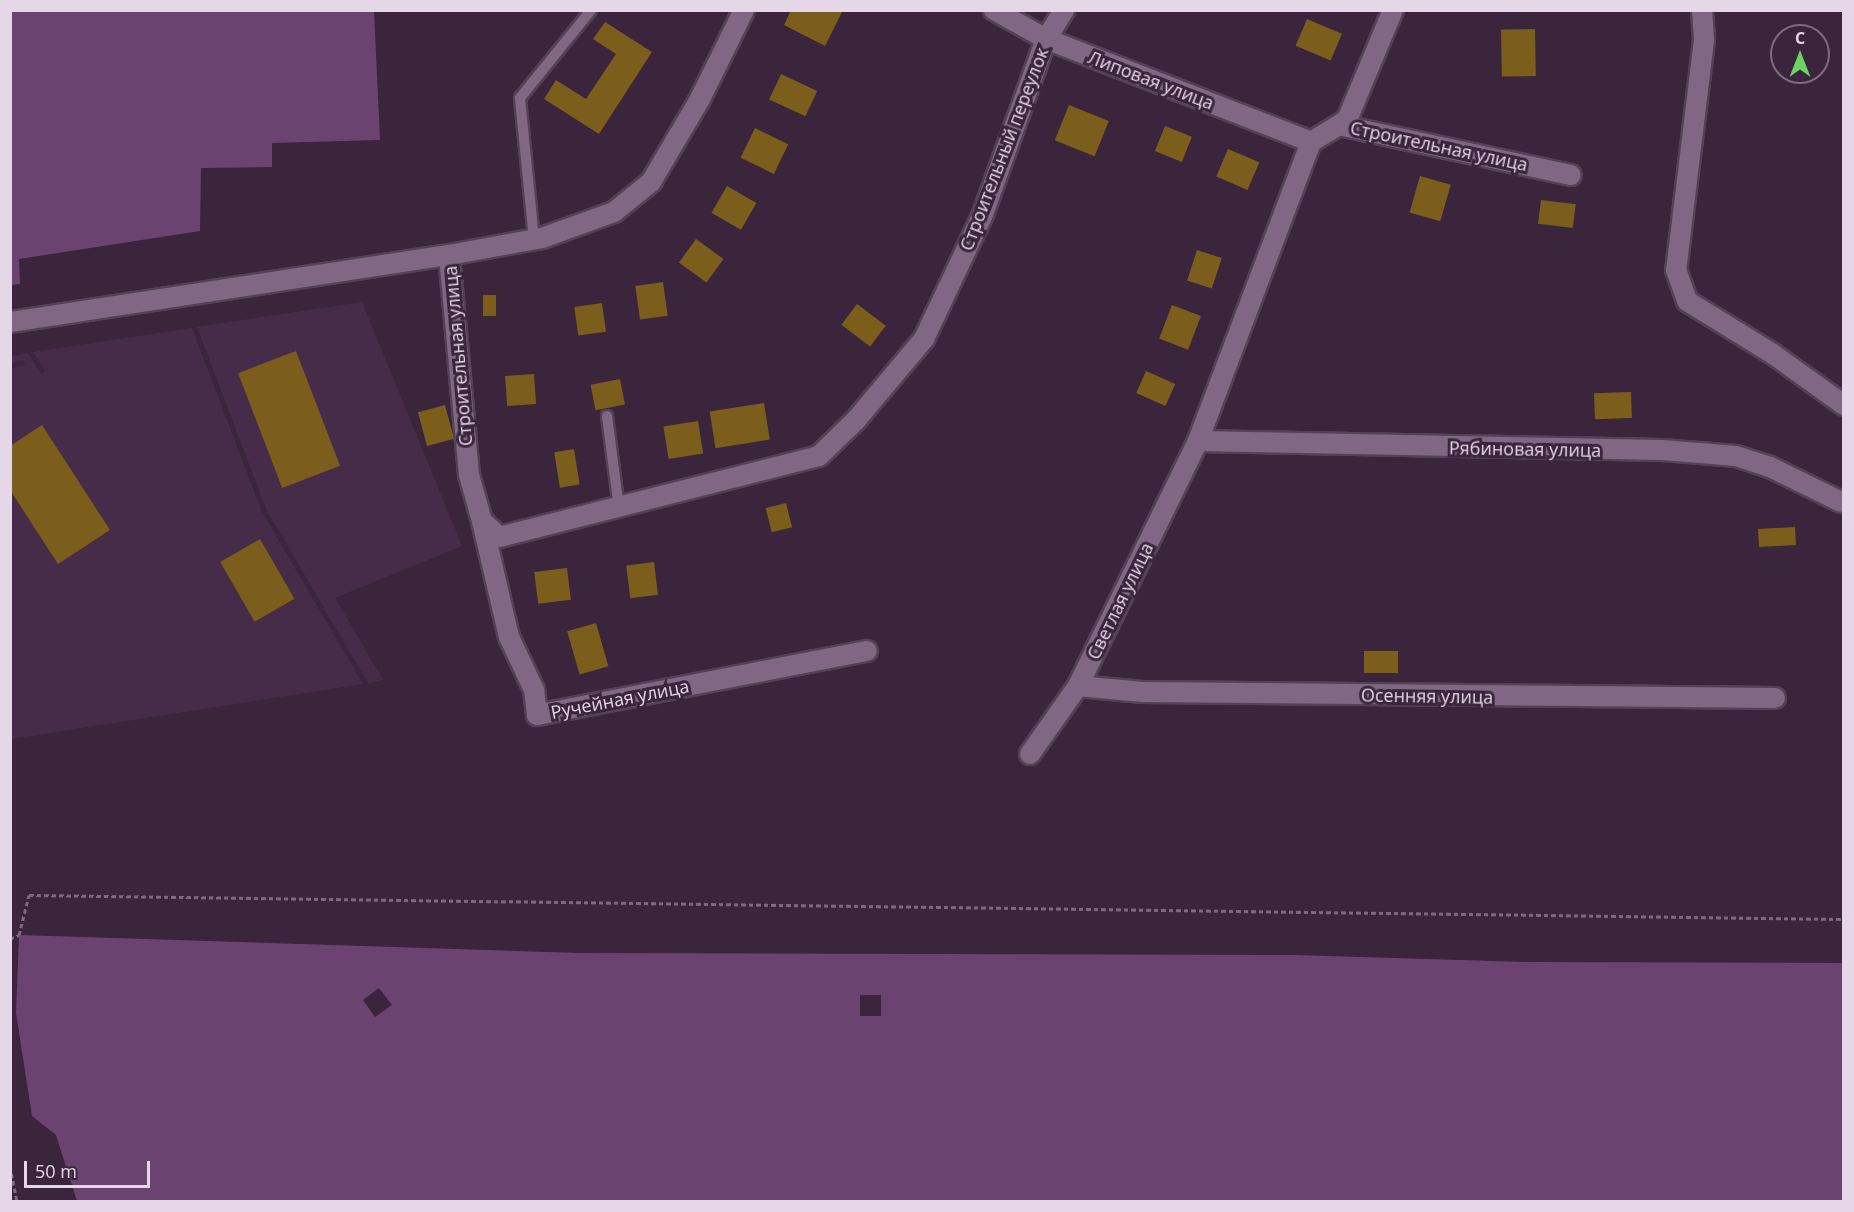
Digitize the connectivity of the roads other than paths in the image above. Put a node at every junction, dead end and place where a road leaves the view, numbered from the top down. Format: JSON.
{"nodes":[{"id":1,"x":591,"y":10,"type":"edge"},
{"id":2,"x":744,"y":10,"type":"edge"},
{"id":3,"x":994,"y":10,"type":"edge"},
{"id":4,"x":1064,"y":10,"type":"edge"},
{"id":5,"x":1393,"y":10,"type":"edge"},
{"id":6,"x":1702,"y":10,"type":"edge"},
{"id":7,"x":1046,"y":39,"type":"junction"},
{"id":8,"x":1339,"y":125,"type":"junction"},
{"id":9,"x":1311,"y":141,"type":"junction"},
{"id":10,"x":1571,"y":175,"type":"dead end"},
{"id":11,"x":534,"y":239,"type":"junction"},
{"id":12,"x":449,"y":255,"type":"junction"},
{"id":13,"x":10,"y":322,"type":"edge"},
{"id":14,"x":1844,"y":405,"type":"edge"},
{"id":15,"x":607,"y":417,"type":"dead end"},
{"id":16,"x":1198,"y":441,"type":"junction"},
{"id":17,"x":1841,"y":502,"type":"dead end"},
{"id":18,"x":619,"y":509,"type":"junction"},
{"id":19,"x":482,"y":521,"type":"junction"},
{"id":20,"x":867,"y":651,"type":"dead end"},
{"id":21,"x":1078,"y":686,"type":"junction"},
{"id":22,"x":1775,"y":698,"type":"dead end"},
{"id":23,"x":1030,"y":754,"type":"dead end"}],
"edges":[{"from":1,"to":11,"type":"lane"},
{"from":2,"to":11,"type":"street","name":"Строительная улица"},
{"from":3,"to":7,"type":"street","name":"Липовая улица"},
{"from":4,"to":7,"type":"street","name":"Строительный переулок"},
{"from":5,"to":8,"type":"street"},
{"from":6,"to":14,"type":"street"},
{"from":7,"to":9,"type":"street","name":"Липовая улица"},
{"from":7,"to":18,"type":"street","name":"Строительный переулок"},
{"from":8,"to":9,"type":"street","name":"Строительная улица"},
{"from":8,"to":10,"type":"street","name":"Строительная улица"},
{"from":9,"to":16,"type":"street","name":"Светлая улица"},
{"from":11,"to":12,"type":"street","name":"Строительная улица"},
{"from":12,"to":13,"type":"street"},
{"from":12,"to":19,"type":"street","name":"Строительная улица"},
{"from":15,"to":18,"type":"lane"},
{"from":16,"to":17,"type":"street","name":"Рябиновая улица"},
{"from":16,"to":21,"type":"street","name":"Светлая улица"},
{"from":18,"to":19,"type":"street"},
{"from":19,"to":20,"type":"street","name":"Ручейная улица"},
{"from":21,"to":22,"type":"street","name":"Осенняя улица"},
{"from":21,"to":23,"type":"street","name":"Светлая улица"}]}
